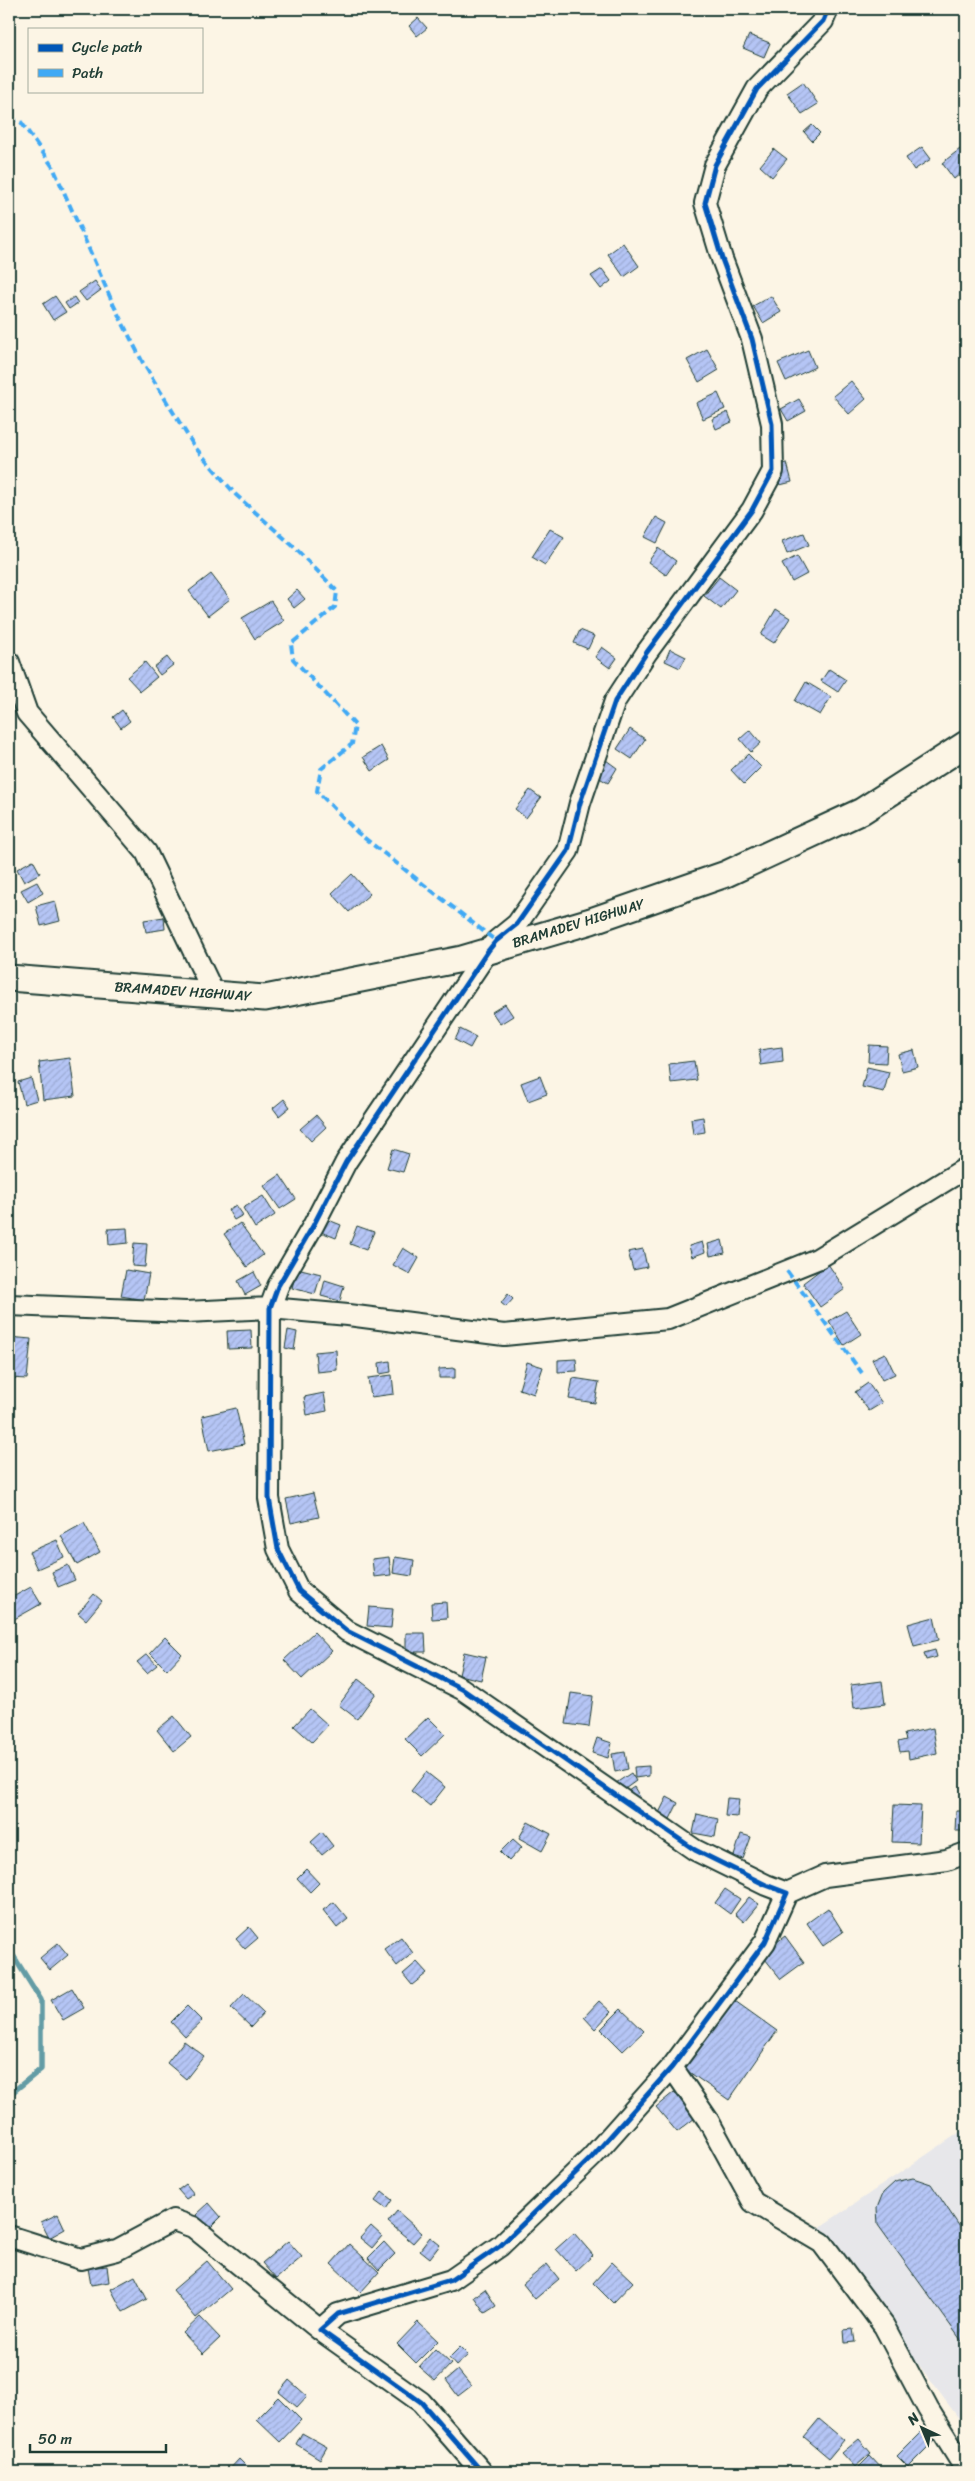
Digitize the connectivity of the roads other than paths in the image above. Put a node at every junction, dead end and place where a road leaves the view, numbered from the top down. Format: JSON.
{"nodes":[{"id":1,"x":828,"y":9,"type":"edge"},
{"id":2,"x":9,"y":662,"type":"edge"},
{"id":3,"x":966,"y":744,"type":"edge"},
{"id":4,"x":488,"y":951,"type":"junction"},
{"id":5,"x":9,"y":978,"type":"edge"},
{"id":6,"x":214,"y":994,"type":"junction"},
{"id":7,"x":966,"y":1168,"type":"edge"},
{"id":8,"x":9,"y":1305,"type":"edge"},
{"id":9,"x":270,"y":1308,"type":"junction"},
{"id":10,"x":966,"y":1854,"type":"edge"},
{"id":11,"x":787,"y":1893,"type":"junction"},
{"id":12,"x":672,"y":2067,"type":"junction"},
{"id":13,"x":9,"y":2236,"type":"edge"},
{"id":14,"x":320,"y":2330,"type":"junction"},
{"id":15,"x":966,"y":2470,"type":"edge"},
{"id":16,"x":482,"y":2472,"type":"edge"}],
"edges":[{"from":1,"to":4,"type":"street"},
{"from":2,"to":6,"type":"street"},
{"from":3,"to":4,"type":"street","name":"BRAMADEV HIGHWAY"},
{"from":4,"to":6,"type":"street","name":"BRAMADEV HIGHWAY"},
{"from":4,"to":9,"type":"street"},
{"from":5,"to":6,"type":"street","name":"BRAMADEV HIGHWAY"},
{"from":7,"to":9,"type":"street"},
{"from":8,"to":9,"type":"street"},
{"from":9,"to":11,"type":"street"},
{"from":10,"to":11,"type":"street"},
{"from":11,"to":12,"type":"street"},
{"from":12,"to":14,"type":"street"},
{"from":12,"to":15,"type":"street"},
{"from":13,"to":14,"type":"street"},
{"from":14,"to":16,"type":"street"}]}
